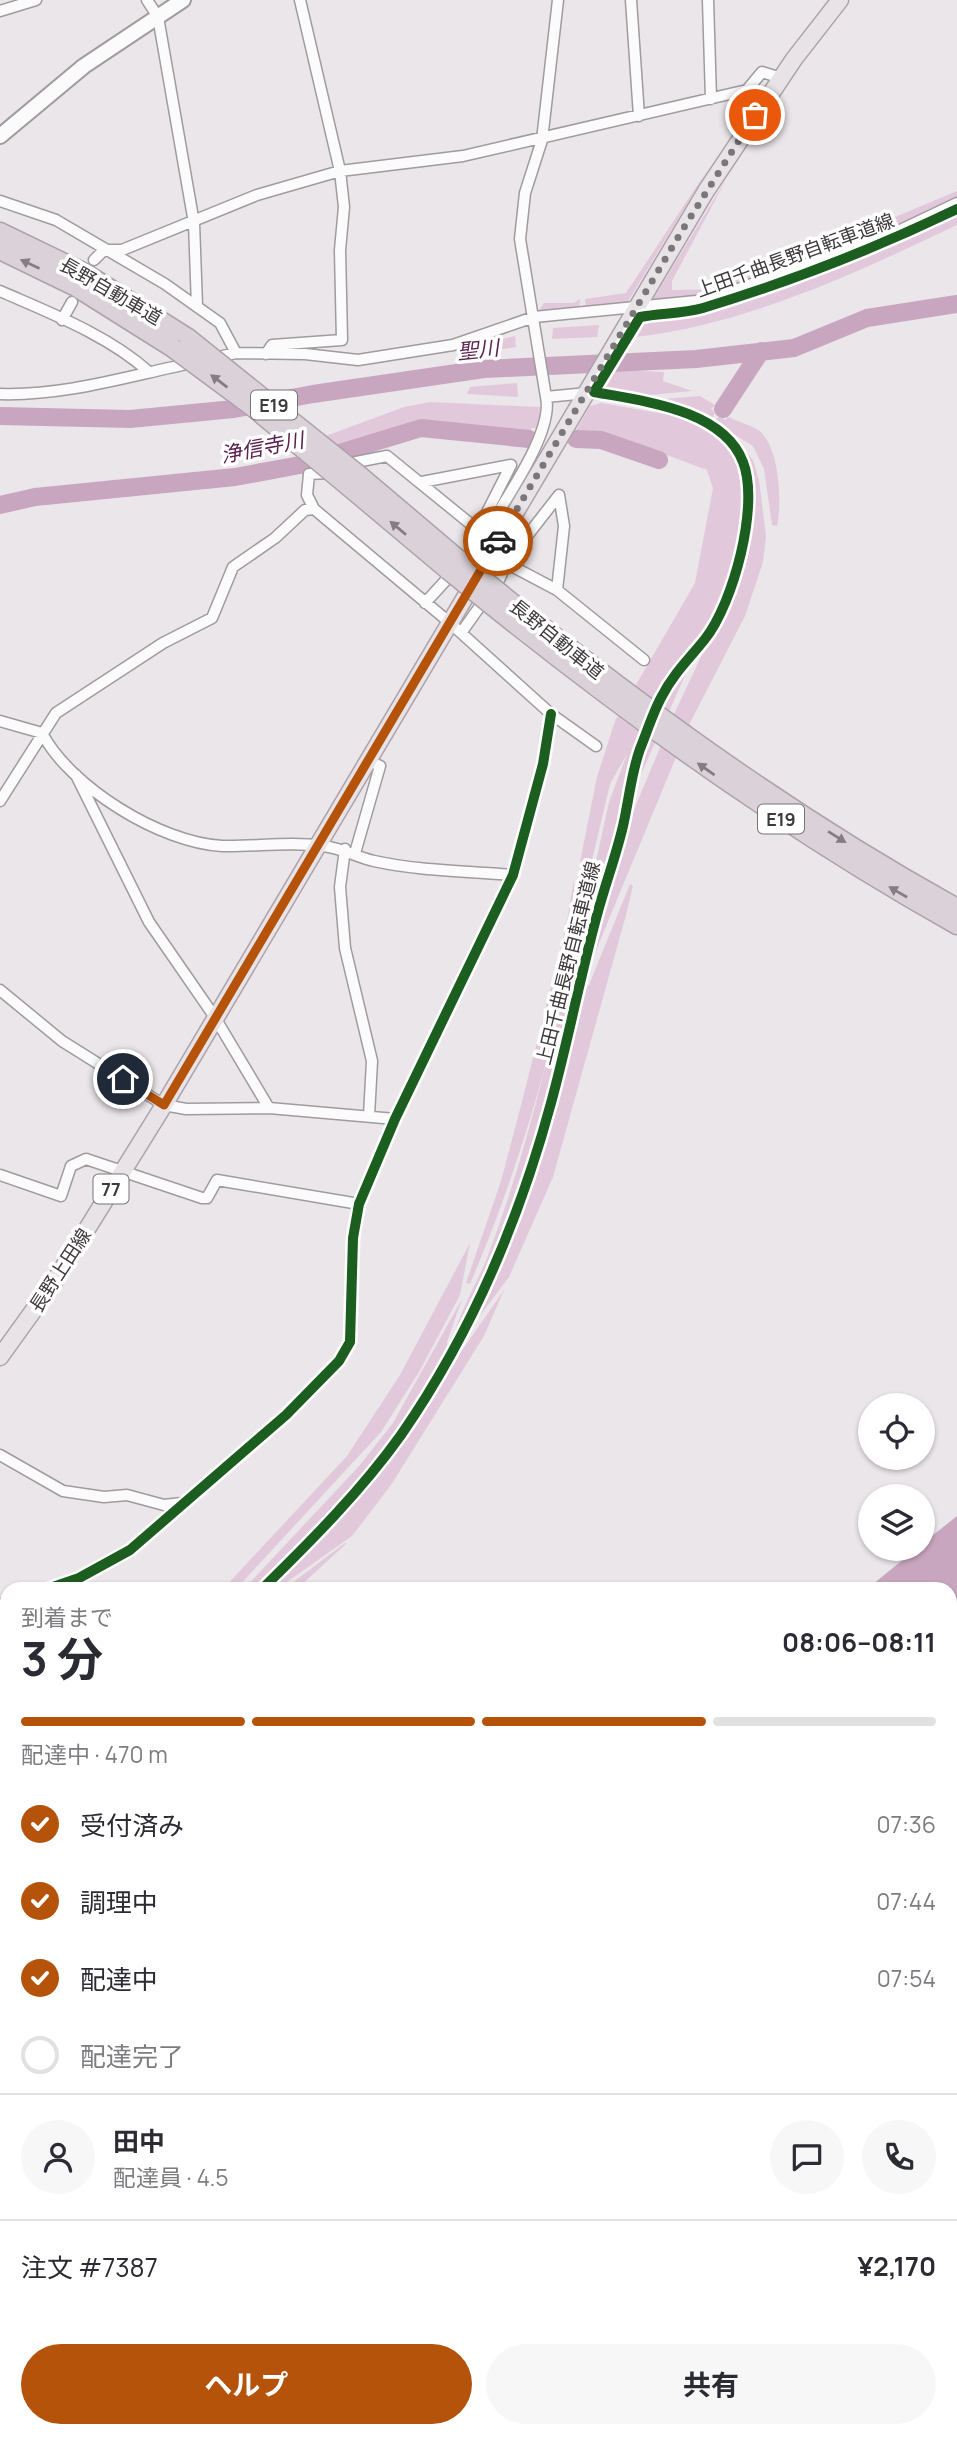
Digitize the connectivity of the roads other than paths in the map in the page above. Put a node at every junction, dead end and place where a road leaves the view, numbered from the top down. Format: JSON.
{"nodes":[{"id":1,"x":36,"y":0,"type":"edge"},
{"id":2,"x":148,"y":0,"type":"edge"},
{"id":3,"x":183,"y":0,"type":"edge"},
{"id":4,"x":300,"y":0,"type":"edge"},
{"id":5,"x":558,"y":0,"type":"edge"},
{"id":6,"x":631,"y":0,"type":"edge"},
{"id":7,"x":708,"y":0,"type":"edge"},
{"id":8,"x":840,"y":0,"type":"edge"},
{"id":9,"x":0,"y":11,"type":"edge"},
{"id":10,"x":158,"y":17,"type":"junction"},
{"id":11,"x":781,"y":78,"type":"junction"},
{"id":12,"x":711,"y":99,"type":"junction"},
{"id":13,"x":639,"y":116,"type":"junction"},
{"id":14,"x":0,"y":136,"type":"edge"},
{"id":15,"x":542,"y":140,"type":"junction"},
{"id":16,"x":341,"y":170,"type":"junction"},
{"id":17,"x":0,"y":201,"type":"edge"},
{"id":18,"x":957,"y":203,"type":"edge"},
{"id":19,"x":194,"y":223,"type":"junction"},
{"id":20,"x":0,"y":232,"type":"edge"},
{"id":21,"x":0,"y":250,"type":"edge"},
{"id":22,"x":104,"y":250,"type":"junction"},
{"id":23,"x":94,"y":260,"type":"dead end"},
{"id":24,"x":0,"y":291,"type":"edge"},
{"id":25,"x":72,"y":302,"type":"dead end"},
{"id":26,"x":197,"y":306,"type":"junction"},
{"id":27,"x":637,"y":306,"type":"junction"},
{"id":28,"x":62,"y":320,"type":"junction"},
{"id":29,"x":534,"y":322,"type":"junction"},
{"id":30,"x":180,"y":343,"type":"junction"},
{"id":31,"x":236,"y":353,"type":"junction"},
{"id":32,"x":266,"y":354,"type":"junction"},
{"id":33,"x":149,"y":372,"type":"junction"},
{"id":34,"x":589,"y":390,"type":"junction"},
{"id":35,"x":545,"y":393,"type":"junction"},
{"id":36,"x":0,"y":394,"type":"edge"},
{"id":37,"x":422,"y":482,"type":"junction"},
{"id":38,"x":314,"y":509,"type":"junction"},
{"id":39,"x":478,"y":530,"type":"junction"},
{"id":40,"x":474,"y":542,"type":"junction"},
{"id":41,"x":506,"y":564,"type":"junction"},
{"id":42,"x":557,"y":590,"type":"junction"},
{"id":43,"x":425,"y":603,"type":"junction"},
{"id":44,"x":455,"y":628,"type":"junction"},
{"id":45,"x":645,"y":660,"type":"dead end"},
{"id":46,"x":616,"y":695,"type":"junction"},
{"id":47,"x":551,"y":714,"type":"junction"},
{"id":48,"x":0,"y":720,"type":"edge"},
{"id":49,"x":42,"y":733,"type":"junction"},
{"id":50,"x":596,"y":746,"type":"dead end"},
{"id":51,"x":367,"y":760,"type":"junction"},
{"id":52,"x":74,"y":772,"type":"junction"},
{"id":53,"x":0,"y":801,"type":"edge"},
{"id":54,"x":318,"y":845,"type":"junction"},
{"id":55,"x":350,"y":851,"type":"junction"},
{"id":56,"x":513,"y":875,"type":"junction"},
{"id":57,"x":957,"y":908,"type":"edge"},
{"id":58,"x":957,"y":925,"type":"edge"},
{"id":59,"x":0,"y":990,"type":"edge"},
{"id":60,"x":214,"y":1016,"type":"junction"},
{"id":61,"x":164,"y":1105,"type":"junction"},
{"id":62,"x":269,"y":1108,"type":"junction"},
{"id":63,"x":369,"y":1115,"type":"junction"},
{"id":64,"x":395,"y":1119,"type":"junction"},
{"id":65,"x":122,"y":1171,"type":"junction"},
{"id":66,"x":0,"y":1175,"type":"edge"},
{"id":67,"x":359,"y":1204,"type":"junction"},
{"id":68,"x":0,"y":1357,"type":"edge"},
{"id":69,"x":0,"y":1455,"type":"edge"},
{"id":70,"x":183,"y":1503,"type":"junction"},
{"id":71,"x":67,"y":1582,"type":"edge"}],
"edges":[{"from":1,"to":9,"type":"street"},
{"from":2,"to":10,"type":"street"},
{"from":3,"to":10,"type":"street"},
{"from":4,"to":16,"type":"street"},
{"from":5,"to":15,"type":"street"},
{"from":6,"to":13,"type":"street"},
{"from":7,"to":12,"type":"street"},
{"from":8,"to":11,"type":"main road","name":"長野上田線","number":"77"},
{"from":10,"to":14,"type":"street"},
{"from":10,"to":19,"type":"street"},
{"from":11,"to":12,"type":"street"},
{"from":11,"to":27,"type":"main road","name":"長野上田線","number":"77"},
{"from":12,"to":13,"type":"street"},
{"from":13,"to":15,"type":"street"},
{"from":15,"to":16,"type":"street"},
{"from":15,"to":29,"type":"street"},
{"from":16,"to":19,"type":"street"},
{"from":16,"to":32,"type":"street"},
{"from":17,"to":22,"type":"street"},
{"from":18,"to":27,"type":"street"},
{"from":19,"to":22,"type":"street"},
{"from":19,"to":26,"type":"street"},
{"from":20,"to":30,"type":"highway","name":"長野自動車道","number":"E19"},
{"from":30,"to":21,"type":"highway","name":"長野自動車道","number":"E19","one_way":true},
{"from":22,"to":23,"type":"street"},
{"from":22,"to":26,"type":"street"},
{"from":24,"to":28,"type":"street"},
{"from":25,"to":28,"type":"street"},
{"from":26,"to":31,"type":"street"},
{"from":27,"to":29,"type":"street"},
{"from":27,"to":34,"type":"main road","name":"長野上田線","number":"77"},
{"from":28,"to":33,"type":"street"},
{"from":29,"to":32,"type":"street"},
{"from":29,"to":35,"type":"street"},
{"from":30,"to":46,"type":"highway","name":"長野自動車道","number":"E19","bridge":true},
{"from":31,"to":32,"type":"street"},
{"from":31,"to":33,"type":"street"},
{"from":33,"to":36,"type":"street"},
{"from":34,"to":35,"type":"street"},
{"from":34,"to":44,"type":"main road","name":"長野上田線","number":"77"},
{"from":35,"to":40,"type":"street"},
{"from":37,"to":38,"type":"street"},
{"from":37,"to":39,"type":"street"},
{"from":37,"to":39,"type":"street"},
{"from":38,"to":43,"type":"street"},
{"from":38,"to":49,"type":"street"},
{"from":39,"to":40,"type":"street"},
{"from":40,"to":43,"type":"street"},
{"from":41,"to":42,"type":"street"},
{"from":41,"to":42,"type":"street"},
{"from":41,"to":44,"type":"street"},
{"from":42,"to":45,"type":"street"},
{"from":43,"to":44,"type":"street"},
{"from":44,"to":47,"type":"street"},
{"from":44,"to":51,"type":"main road","name":"長野上田線","number":"77"},
{"from":46,"to":57,"type":"highway","name":"長野自動車道","number":"E19","one_way":true},
{"from":58,"to":46,"type":"highway","name":"長野自動車道","number":"E19","one_way":true},
{"from":47,"to":50,"type":"street"},
{"from":47,"to":56,"type":"street"},
{"from":48,"to":49,"type":"street"},
{"from":49,"to":52,"type":"street"},
{"from":49,"to":53,"type":"street"},
{"from":51,"to":54,"type":"main road","name":"長野上田線","number":"77"},
{"from":51,"to":55,"type":"street"},
{"from":52,"to":54,"type":"street"},
{"from":52,"to":60,"type":"street"},
{"from":54,"to":55,"type":"street"},
{"from":54,"to":60,"type":"main road","name":"長野上田線","number":"77"},
{"from":55,"to":56,"type":"street"},
{"from":55,"to":63,"type":"street"},
{"from":56,"to":64,"type":"street"},
{"from":59,"to":61,"type":"street"},
{"from":60,"to":61,"type":"main road","name":"長野上田線","number":"77"},
{"from":60,"to":62,"type":"street"},
{"from":61,"to":62,"type":"street"},
{"from":61,"to":65,"type":"main road","name":"長野上田線","number":"77"},
{"from":62,"to":63,"type":"street"},
{"from":63,"to":64,"type":"street"},
{"from":64,"to":67,"type":"street"},
{"from":65,"to":66,"type":"street"},
{"from":65,"to":67,"type":"street"},
{"from":65,"to":68,"type":"main road","name":"長野上田線","number":"77"},
{"from":67,"to":70,"type":"street"},
{"from":69,"to":70,"type":"street"},
{"from":70,"to":71,"type":"street"}]}
